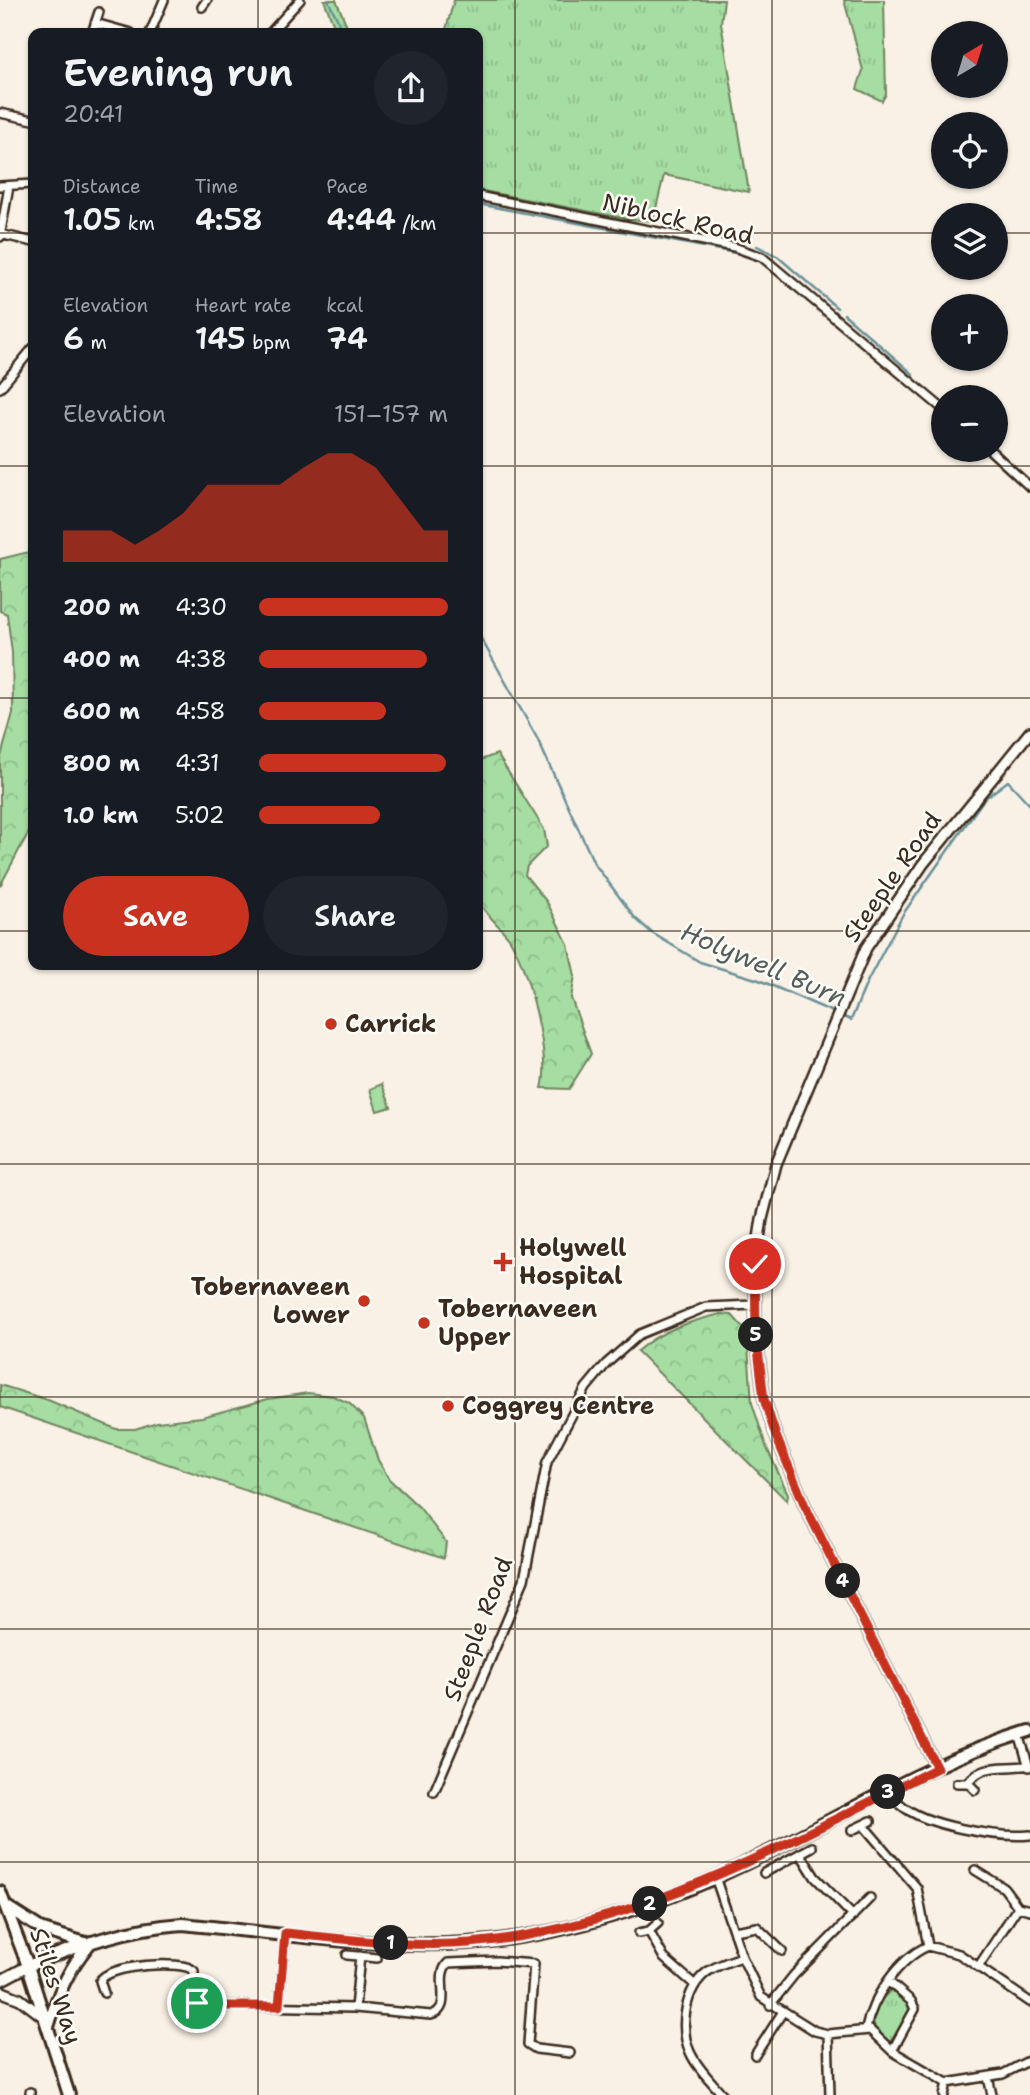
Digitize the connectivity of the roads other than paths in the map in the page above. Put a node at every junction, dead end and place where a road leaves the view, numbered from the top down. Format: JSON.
{"nodes":[{"id":1,"x":164,"y":0,"type":"edge"},
{"id":2,"x":300,"y":0,"type":"edge"},
{"id":3,"x":99,"y":12,"type":"dead end"},
{"id":4,"x":95,"y":23,"type":"junction"},
{"id":5,"x":94,"y":28,"type":"edge"},
{"id":6,"x":113,"y":28,"type":"edge"},
{"id":7,"x":152,"y":28,"type":"edge"},
{"id":8,"x":275,"y":28,"type":"edge"},
{"id":9,"x":0,"y":114,"type":"edge"},
{"id":10,"x":28,"y":119,"type":"edge"},
{"id":11,"x":28,"y":184,"type":"edge"},
{"id":12,"x":0,"y":186,"type":"edge"},
{"id":13,"x":9,"y":186,"type":"junction"},
{"id":14,"x":483,"y":197,"type":"edge"},
{"id":15,"x":0,"y":236,"type":"edge"},
{"id":16,"x":28,"y":241,"type":"edge"},
{"id":17,"x":28,"y":354,"type":"edge"},
{"id":18,"x":0,"y":388,"type":"edge"},
{"id":19,"x":931,"y":399,"type":"edge"},
{"id":20,"x":1003,"y":462,"type":"edge"},
{"id":21,"x":1030,"y":487,"type":"edge"},
{"id":22,"x":1030,"y":732,"type":"edge"},
{"id":23,"x":754,"y":1305,"type":"junction"},
{"id":24,"x":1025,"y":1732,"type":"edge"},
{"id":25,"x":1030,"y":1767,"type":"edge"},
{"id":26,"x":937,"y":1768,"type":"junction"},
{"id":27,"x":957,"y":1783,"type":"dead end"},
{"id":28,"x":968,"y":1783,"type":"junction"},
{"id":29,"x":892,"y":1790,"type":"junction"},
{"id":30,"x":975,"y":1790,"type":"dead end"},
{"id":31,"x":433,"y":1792,"type":"dead end"},
{"id":32,"x":871,"y":1821,"type":"dead end"},
{"id":33,"x":863,"y":1825,"type":"junction"},
{"id":34,"x":852,"y":1830,"type":"dead end"},
{"id":35,"x":1030,"y":1835,"type":"edge"},
{"id":36,"x":812,"y":1847,"type":"dead end"},
{"id":37,"x":800,"y":1853,"type":"junction"},
{"id":38,"x":975,"y":1870,"type":"dead end"},
{"id":39,"x":764,"y":1872,"type":"dead end"},
{"id":40,"x":715,"y":1877,"type":"junction"},
{"id":41,"x":0,"y":1892,"type":"edge"},
{"id":42,"x":870,"y":1898,"type":"dead end"},
{"id":43,"x":7,"y":1907,"type":"junction"},
{"id":44,"x":1018,"y":1907,"type":"junction"},
{"id":45,"x":1030,"y":1910,"type":"edge"},
{"id":46,"x":853,"y":1916,"type":"junction"},
{"id":47,"x":658,"y":1923,"type":"dead end"},
{"id":48,"x":649,"y":1931,"type":"junction"},
{"id":49,"x":734,"y":1931,"type":"junction"},
{"id":50,"x":285,"y":1933,"type":"junction"},
{"id":51,"x":639,"y":1933,"type":"dead end"},
{"id":52,"x":88,"y":1942,"type":"junction"},
{"id":53,"x":928,"y":1946,"type":"junction"},
{"id":54,"x":782,"y":1951,"type":"dead end"},
{"id":55,"x":347,"y":1955,"type":"dead end"},
{"id":56,"x":360,"y":1956,"type":"junction"},
{"id":57,"x":742,"y":1957,"type":"junction"},
{"id":58,"x":377,"y":1958,"type":"dead end"},
{"id":59,"x":28,"y":1966,"type":"junction"},
{"id":60,"x":978,"y":1967,"type":"junction"},
{"id":61,"x":0,"y":1981,"type":"edge"},
{"id":62,"x":889,"y":1982,"type":"junction"},
{"id":63,"x":695,"y":1985,"type":"junction"},
{"id":64,"x":0,"y":1991,"type":"edge"},
{"id":65,"x":104,"y":1993,"type":"dead end"},
{"id":66,"x":1030,"y":2002,"type":"edge"},
{"id":67,"x":770,"y":2004,"type":"junction"},
{"id":68,"x":279,"y":2006,"type":"junction"},
{"id":69,"x":355,"y":2008,"type":"junction"},
{"id":70,"x":782,"y":2013,"type":"junction"},
{"id":71,"x":46,"y":2023,"type":"junction"},
{"id":72,"x":866,"y":2029,"type":"junction"},
{"id":73,"x":828,"y":2034,"type":"junction"},
{"id":74,"x":892,"y":2051,"type":"junction"},
{"id":75,"x":570,"y":2053,"type":"dead end"},
{"id":76,"x":755,"y":2055,"type":"dead end"},
{"id":77,"x":1030,"y":2060,"type":"edge"},
{"id":78,"x":988,"y":2077,"type":"junction"},
{"id":79,"x":947,"y":2083,"type":"junction"},
{"id":80,"x":69,"y":2095,"type":"edge"},
{"id":81,"x":723,"y":2095,"type":"edge"},
{"id":82,"x":830,"y":2095,"type":"edge"},
{"id":83,"x":944,"y":2095,"type":"edge"},
{"id":84,"x":992,"y":2095,"type":"edge"}],
"edges":[{"from":1,"to":7,"type":"street"},
{"from":2,"to":8,"type":"street"},
{"from":3,"to":4,"type":"street"},
{"from":4,"to":5,"type":"street"},
{"from":4,"to":6,"type":"street"},
{"from":9,"to":10,"type":"street"},
{"from":11,"to":13,"type":"street"},
{"from":12,"to":13,"type":"street"},
{"from":13,"to":15,"type":"street"},
{"from":14,"to":19,"type":"street","name":"Niblock Road"},
{"from":15,"to":16,"type":"street"},
{"from":17,"to":18,"type":"street"},
{"from":20,"to":21,"type":"street"},
{"from":22,"to":23,"type":"street","name":"Steeple Road"},
{"from":23,"to":26,"type":"street","name":"Steeple Road"},
{"from":23,"to":31,"type":"street","name":"Steeple Road"},
{"from":24,"to":25,"type":"street"},
{"from":24,"to":26,"type":"main road"},
{"from":25,"to":28,"type":"street"},
{"from":26,"to":29,"type":"main road"},
{"from":27,"to":28,"type":"street"},
{"from":28,"to":30,"type":"street"},
{"from":29,"to":35,"type":"street"},
{"from":29,"to":40,"type":"main road"},
{"from":32,"to":33,"type":"street"},
{"from":33,"to":34,"type":"street"},
{"from":33,"to":53,"type":"street"},
{"from":36,"to":37,"type":"street"},
{"from":37,"to":39,"type":"street"},
{"from":37,"to":46,"type":"street"},
{"from":38,"to":44,"type":"street"},
{"from":40,"to":49,"type":"street"},
{"from":40,"to":50,"type":"main road"},
{"from":41,"to":43,"type":"main road","name":"Stiles Way"},
{"from":42,"to":46,"type":"street"},
{"from":43,"to":52,"type":"main road"},
{"from":43,"to":59,"type":"main road","name":"Stiles Way"},
{"from":44,"to":45,"type":"street"},
{"from":44,"to":60,"type":"street"},
{"from":46,"to":67,"type":"street"},
{"from":47,"to":48,"type":"street"},
{"from":48,"to":51,"type":"street"},
{"from":48,"to":63,"type":"street"},
{"from":49,"to":54,"type":"street"},
{"from":49,"to":57,"type":"street"},
{"from":50,"to":52,"type":"main road"},
{"from":50,"to":68,"type":"street"},
{"from":52,"to":59,"type":"main road"},
{"from":52,"to":71,"type":"main road"},
{"from":53,"to":60,"type":"street"},
{"from":53,"to":62,"type":"street"},
{"from":55,"to":56,"type":"street"},
{"from":56,"to":58,"type":"street"},
{"from":56,"to":69,"type":"street"},
{"from":57,"to":63,"type":"street"},
{"from":57,"to":67,"type":"street"},
{"from":59,"to":61,"type":"street"},
{"from":59,"to":71,"type":"main road","name":"Stiles Way"},
{"from":60,"to":66,"type":"street"},
{"from":62,"to":72,"type":"street"},
{"from":62,"to":74,"type":"street"},
{"from":63,"to":81,"type":"street"},
{"from":64,"to":71,"type":"street"},
{"from":65,"to":68,"type":"street"},
{"from":67,"to":70,"type":"street"},
{"from":68,"to":69,"type":"street"},
{"from":69,"to":75,"type":"street"},
{"from":70,"to":73,"type":"street"},
{"from":70,"to":76,"type":"street"},
{"from":71,"to":80,"type":"main road","name":"Stiles Way"},
{"from":72,"to":73,"type":"street"},
{"from":72,"to":74,"type":"street"},
{"from":73,"to":82,"type":"street"},
{"from":74,"to":79,"type":"street"},
{"from":77,"to":78,"type":"street"},
{"from":78,"to":79,"type":"street"},
{"from":78,"to":84,"type":"street"},
{"from":79,"to":83,"type":"street"}]}
